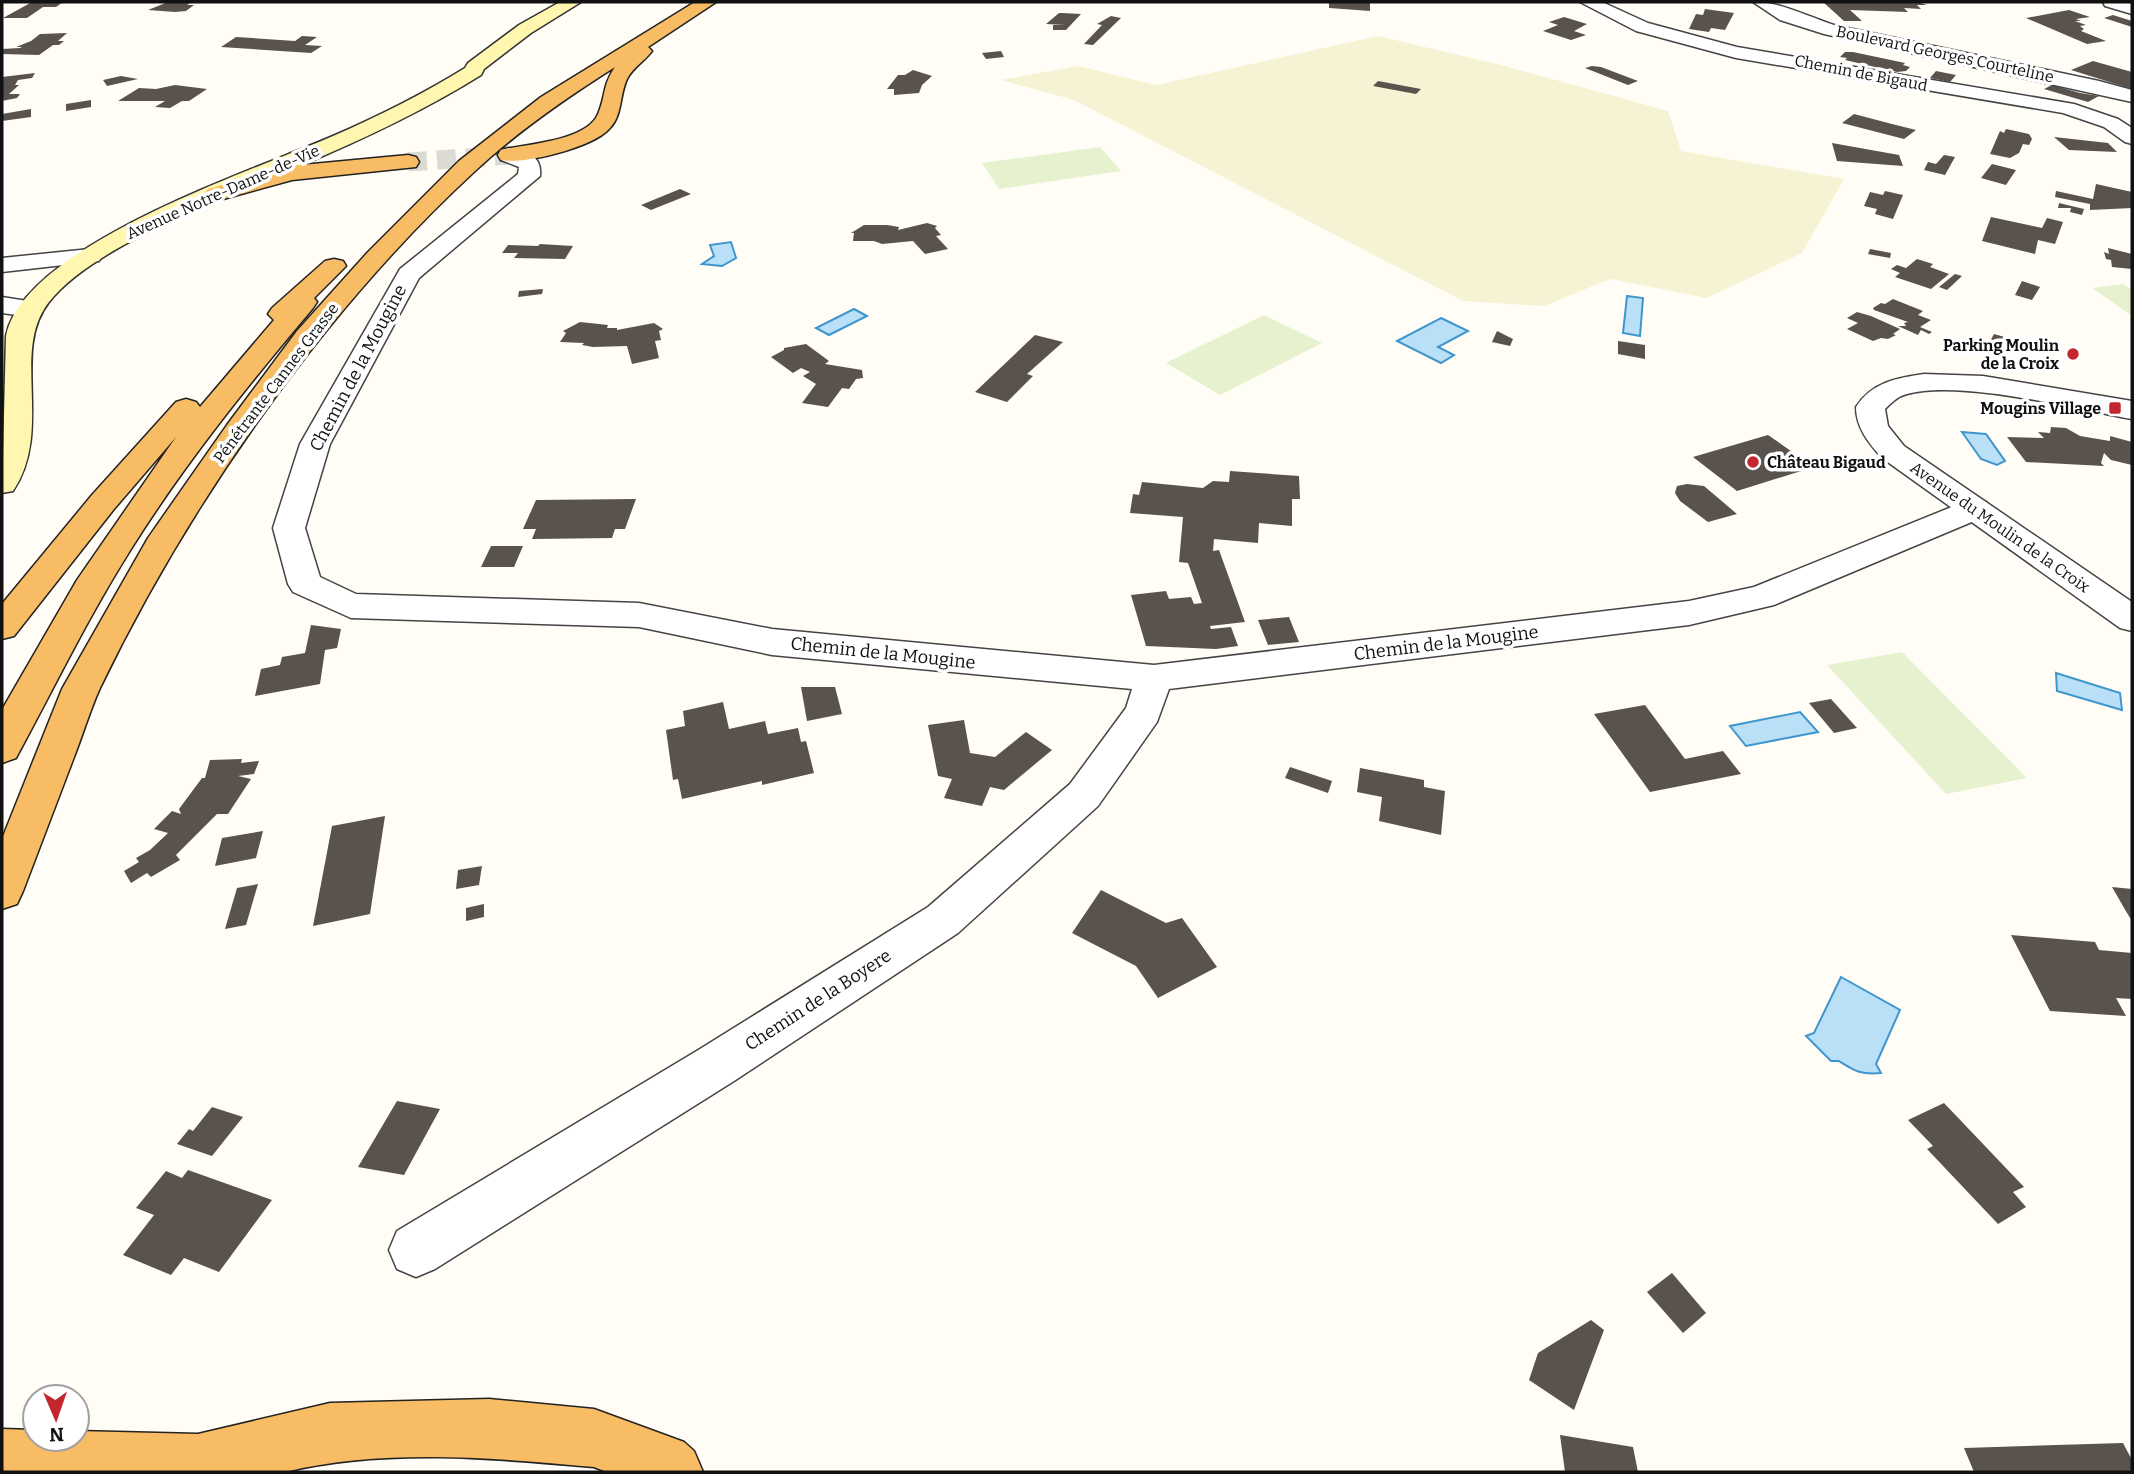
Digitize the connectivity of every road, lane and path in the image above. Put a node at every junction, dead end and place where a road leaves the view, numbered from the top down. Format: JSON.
{"nodes":[{"id":1,"x":572,"y":2,"type":"edge"},
{"id":2,"x":682,"y":2,"type":"edge"},
{"id":3,"x":706,"y":2,"type":"edge"},
{"id":4,"x":720,"y":2,"type":"edge"},
{"id":5,"x":1589,"y":2,"type":"edge"},
{"id":6,"x":1762,"y":2,"type":"edge"},
{"id":7,"x":2111,"y":2,"type":"edge"},
{"id":8,"x":2132,"y":9,"type":"edge"},
{"id":9,"x":2132,"y":96,"type":"edge"},
{"id":10,"x":2132,"y":138,"type":"edge"},
{"id":11,"x":316,"y":147,"type":"junction"},
{"id":12,"x":509,"y":155,"type":"joint"},
{"id":13,"x":408,"y":162,"type":"tunnel mouth"},
{"id":14,"x":350,"y":166,"type":"junction"},
{"id":15,"x":436,"y":167,"type":"dead end"},
{"id":16,"x":216,"y":194,"type":"junction"},
{"id":17,"x":79,"y":257,"type":"junction"},
{"id":18,"x":2,"y":265,"type":"edge"},
{"id":19,"x":11,"y":311,"type":"edge"},
{"id":20,"x":2132,"y":410,"type":"edge"},
{"id":21,"x":2,"y":484,"type":"edge"},
{"id":22,"x":1975,"y":509,"type":"junction"},
{"id":23,"x":2132,"y":619,"type":"edge"},
{"id":24,"x":2,"y":627,"type":"edge"},
{"id":25,"x":1154,"y":678,"type":"junction"},
{"id":26,"x":2,"y":748,"type":"edge"},
{"id":27,"x":2,"y":891,"type":"edge"},
{"id":28,"x":416,"y":1250,"type":"dead end"},
{"id":29,"x":2,"y":1459,"type":"edge"},
{"id":30,"x":225,"y":1468,"type":"edge"},
{"id":31,"x":673,"y":1472,"type":"edge"}],
"edges":[{"from":1,"to":11,"type":"main road","name":"Avenue Notre-Dame-de-Vie"},
{"from":2,"to":15,"type":"highway"},
{"from":3,"to":27,"type":"highway","name":"Pénétrante Cannes Grasse"},
{"from":4,"to":12,"type":"highway"},
{"from":5,"to":10,"type":"street","name":"Chemin de Bigaud"},
{"from":6,"to":9,"type":"street","name":"Boulevard Georges Courteline"},
{"from":7,"to":8,"type":"street"},
{"from":11,"to":14,"type":"highway"},
{"from":11,"to":16,"type":"main road","name":"Avenue Notre-Dame-de-Vie"},
{"from":11,"to":17,"type":"main road","name":"Avenue Notre-Dame-de-Vie"},
{"from":12,"to":25,"type":"street","name":"Chemin de la Mougine"},
{"from":13,"to":14,"type":"highway"},
{"from":14,"to":16,"type":"highway"},
{"from":16,"to":17,"type":"main road","name":"Avenue Notre-Dame-de-Vie"},
{"from":17,"to":18,"type":"street"},
{"from":17,"to":19,"type":"main road","name":"Avenue Notre-Dame-de-Vie"},
{"from":19,"to":21,"type":"main road","name":"Avenue Notre-Dame-de-Vie"},
{"from":20,"to":22,"type":"street","name":"Avenue du Moulin de la Croix"},
{"from":22,"to":23,"type":"street","name":"Avenue du Moulin de la Croix"},
{"from":22,"to":25,"type":"street","name":"Chemin de la Mougine"},
{"from":24,"to":26,"type":"highway","name":"Pénétrante Cannes Grasse"},
{"from":25,"to":28,"type":"street","name":"Chemin de la Boyere"},
{"from":29,"to":30,"type":"highway"},
{"from":30,"to":31,"type":"highway"}]}
